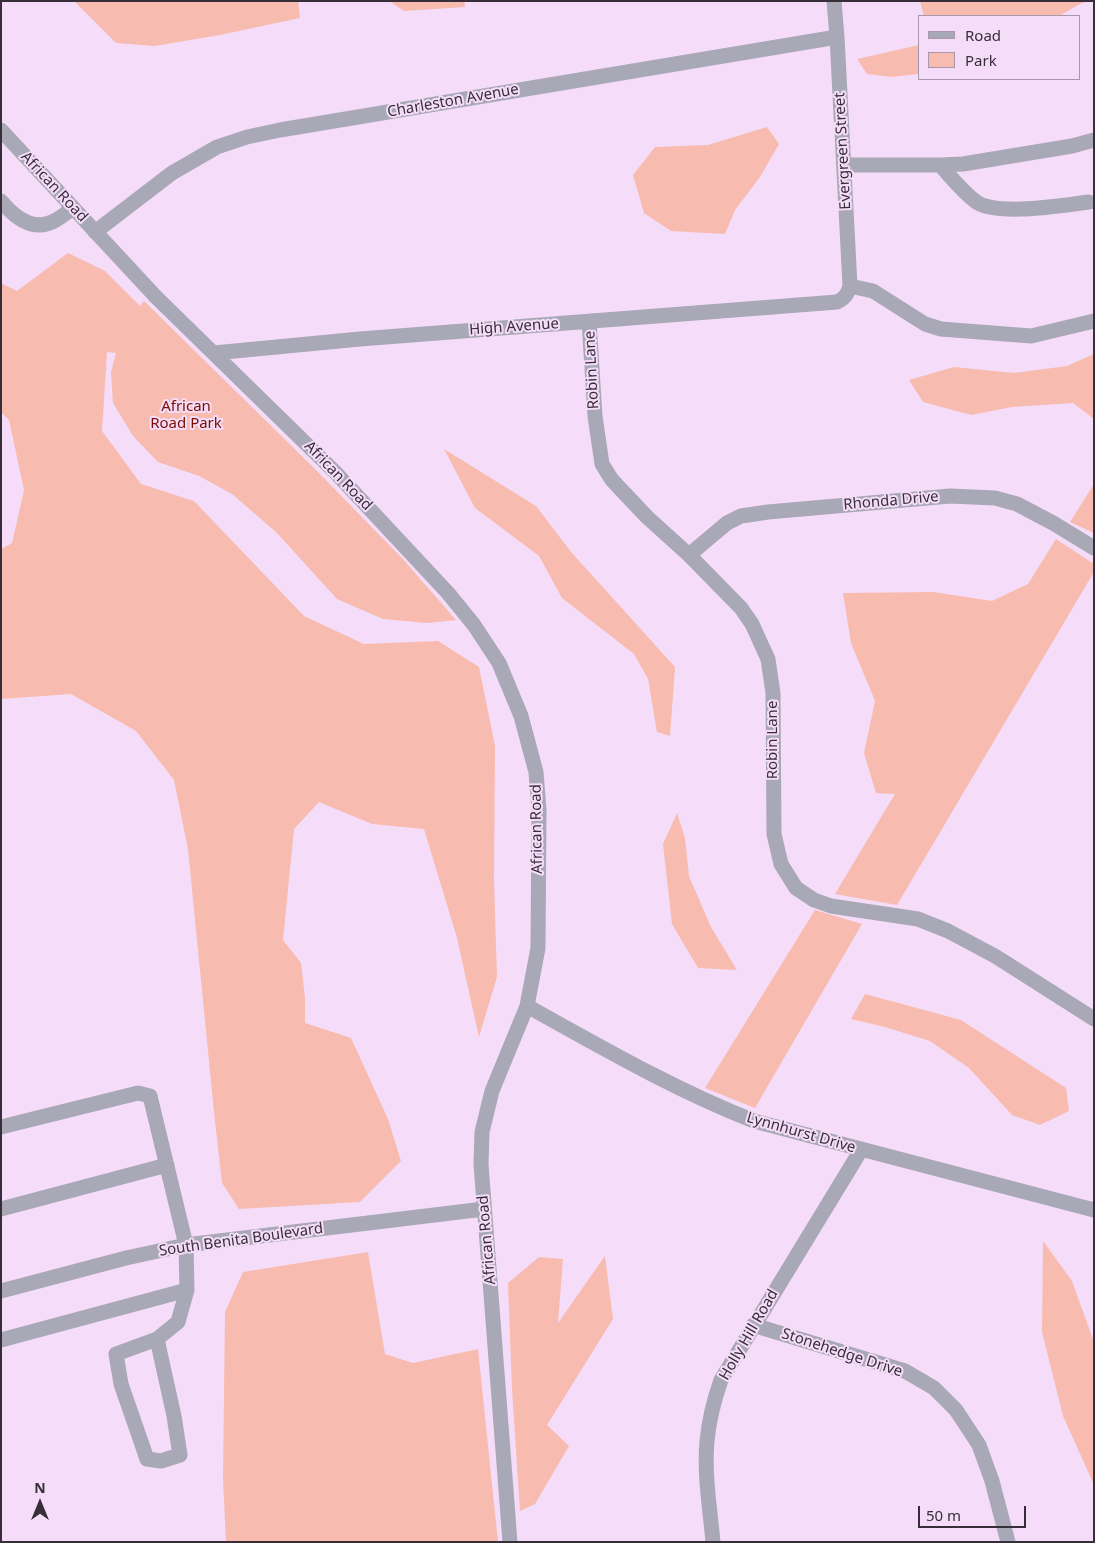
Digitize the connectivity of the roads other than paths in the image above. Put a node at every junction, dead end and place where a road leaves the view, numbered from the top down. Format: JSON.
{"nodes":[{"id":1,"x":834,"y":1,"type":"edge"},
{"id":2,"x":838,"y":37,"type":"junction"},
{"id":3,"x":1,"y":130,"type":"edge"},
{"id":4,"x":1094,"y":140,"type":"edge"},
{"id":5,"x":844,"y":165,"type":"junction"},
{"id":6,"x":940,"y":165,"type":"junction"},
{"id":7,"x":1,"y":201,"type":"edge"},
{"id":8,"x":1089,"y":202,"type":"dead end"},
{"id":9,"x":73,"y":208,"type":"junction"},
{"id":10,"x":95,"y":232,"type":"junction"},
{"id":11,"x":847,"y":293,"type":"junction"},
{"id":12,"x":1094,"y":321,"type":"edge"},
{"id":13,"x":589,"y":322,"type":"junction"},
{"id":14,"x":214,"y":353,"type":"junction"},
{"id":15,"x":1094,"y":548,"type":"edge"},
{"id":16,"x":689,"y":555,"type":"junction"},
{"id":17,"x":527,"y":1006,"type":"junction"},
{"id":18,"x":1094,"y":1019,"type":"edge"},
{"id":19,"x":1,"y":1127,"type":"edge"},
{"id":20,"x":861,"y":1150,"type":"junction"},
{"id":21,"x":167,"y":1166,"type":"junction"},
{"id":22,"x":1,"y":1208,"type":"edge"},
{"id":23,"x":484,"y":1209,"type":"junction"},
{"id":24,"x":1094,"y":1210,"type":"edge"},
{"id":25,"x":186,"y":1245,"type":"junction"},
{"id":26,"x":1,"y":1290,"type":"edge"},
{"id":27,"x":187,"y":1290,"type":"junction"},
{"id":28,"x":753,"y":1325,"type":"junction"},
{"id":29,"x":157,"y":1339,"type":"junction"},
{"id":30,"x":1,"y":1340,"type":"edge"},
{"id":31,"x":510,"y":1542,"type":"edge"},
{"id":32,"x":713,"y":1542,"type":"edge"},
{"id":33,"x":1008,"y":1542,"type":"edge"}],
"edges":[{"from":1,"to":2,"type":"street","name":"Evergreen Street"},
{"from":2,"to":5,"type":"street","name":"Evergreen Street"},
{"from":2,"to":10,"type":"street","name":"Charleston Avenue"},
{"from":3,"to":9,"type":"street","name":"African Road"},
{"from":4,"to":6,"type":"street"},
{"from":5,"to":6,"type":"street"},
{"from":5,"to":11,"type":"street","name":"Evergreen Street"},
{"from":6,"to":8,"type":"street"},
{"from":7,"to":9,"type":"street"},
{"from":9,"to":10,"type":"street","name":"African Road"},
{"from":10,"to":14,"type":"street","name":"African Road"},
{"from":11,"to":12,"type":"street"},
{"from":11,"to":13,"type":"street","name":"High Avenue"},
{"from":13,"to":14,"type":"street","name":"High Avenue"},
{"from":13,"to":16,"type":"street","name":"Robin Lane"},
{"from":14,"to":17,"type":"street","name":"African Road"},
{"from":15,"to":16,"type":"street","name":"Rhonda Drive"},
{"from":16,"to":18,"type":"street","name":"Robin Lane"},
{"from":17,"to":20,"type":"street","name":"Lynnhurst Drive"},
{"from":17,"to":23,"type":"street","name":"African Road"},
{"from":19,"to":21,"type":"street"},
{"from":20,"to":24,"type":"street","name":"Lynnhurst Drive"},
{"from":20,"to":28,"type":"street","name":"Holly Hill Road"},
{"from":21,"to":22,"type":"street"},
{"from":21,"to":25,"type":"street"},
{"from":23,"to":25,"type":"street","name":"South Benita Boulevard"},
{"from":23,"to":31,"type":"street","name":"African Road"},
{"from":25,"to":26,"type":"street","name":"South Benita Boulevard"},
{"from":25,"to":27,"type":"street"},
{"from":27,"to":29,"type":"street"},
{"from":27,"to":30,"type":"street"},
{"from":28,"to":32,"type":"street","name":"Holly Hill Road"},
{"from":28,"to":33,"type":"street","name":"Stonehedge Drive"},
{"from":29,"to":29,"type":"street"}]}
